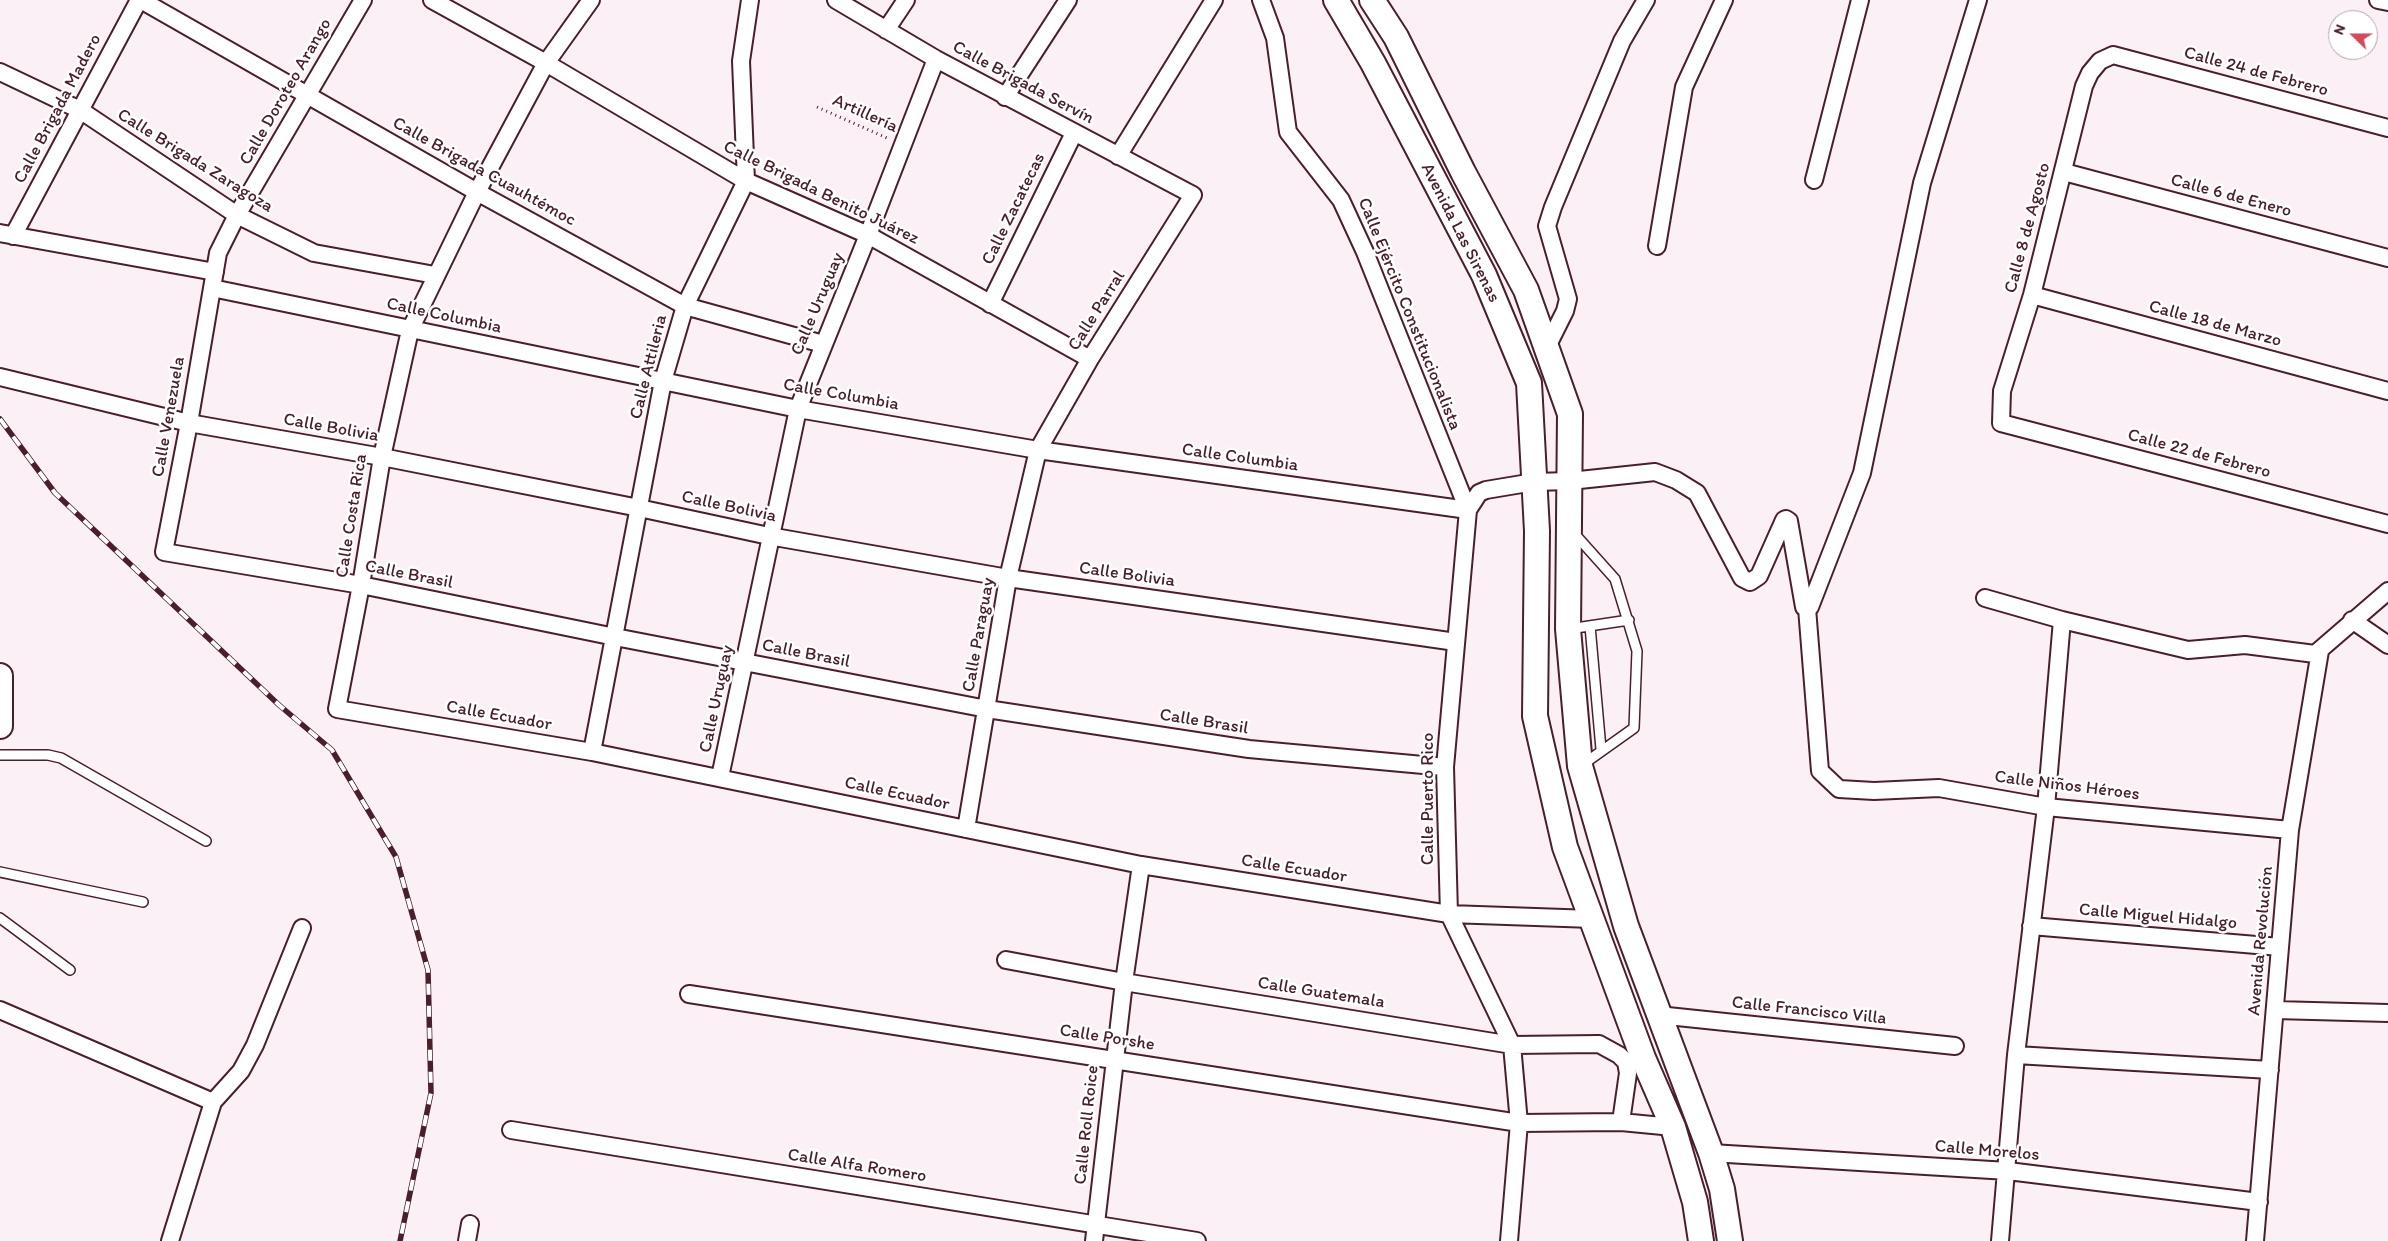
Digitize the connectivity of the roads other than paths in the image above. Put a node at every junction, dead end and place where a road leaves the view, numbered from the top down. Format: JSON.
{"nodes":[{"id":1,"x":140,"y":0,"type":"edge"},
{"id":2,"x":362,"y":0,"type":"edge"},
{"id":3,"x":432,"y":0,"type":"edge"},
{"id":4,"x":592,"y":0,"type":"edge"},
{"id":5,"x":750,"y":0,"type":"edge"},
{"id":6,"x":836,"y":0,"type":"edge"},
{"id":7,"x":906,"y":0,"type":"edge"},
{"id":8,"x":1068,"y":0,"type":"edge"},
{"id":9,"x":1214,"y":0,"type":"edge"},
{"id":10,"x":1261,"y":0,"type":"edge"},
{"id":11,"x":1336,"y":0,"type":"edge"},
{"id":12,"x":1372,"y":0,"type":"edge"},
{"id":13,"x":1646,"y":0,"type":"edge"},
{"id":14,"x":1724,"y":0,"type":"edge"},
{"id":15,"x":1860,"y":0,"type":"edge"},
{"id":16,"x":1978,"y":0,"type":"edge"},
{"id":17,"x":2378,"y":0,"type":"edge"},
{"id":18,"x":2388,"y":2,"type":"edge"},
{"id":19,"x":886,"y":30,"type":"junction"},
{"id":20,"x":2113,"y":55,"type":"joint"},
{"id":21,"x":936,"y":59,"type":"junction"},
{"id":22,"x":546,"y":63,"type":"junction"},
{"id":23,"x":0,"y":72,"type":"edge"},
{"id":24,"x":306,"y":96,"type":"junction"},
{"id":25,"x":1005,"y":97,"type":"junction"},
{"id":26,"x":80,"y":110,"type":"junction"},
{"id":27,"x":2388,"y":128,"type":"edge"},
{"id":28,"x":1074,"y":133,"type":"junction"},
{"id":29,"x":1118,"y":156,"type":"junction"},
{"id":30,"x":2064,"y":172,"type":"junction"},
{"id":31,"x":1814,"y":180,"type":"dead end"},
{"id":32,"x":746,"y":181,"type":"junction"},
{"id":33,"x":477,"y":192,"type":"junction"},
{"id":34,"x":1193,"y":195,"type":"joint"},
{"id":35,"x":237,"y":216,"type":"junction"},
{"id":36,"x":7,"y":235,"type":"edge"},
{"id":37,"x":868,"y":236,"type":"junction"},
{"id":38,"x":1657,"y":246,"type":"dead end"},
{"id":39,"x":2388,"y":258,"type":"edge"},
{"id":40,"x":435,"y":275,"type":"junction"},
{"id":41,"x":213,"y":280,"type":"junction"},
{"id":42,"x":2032,"y":295,"type":"junction"},
{"id":43,"x":990,"y":304,"type":"junction"},
{"id":44,"x":685,"y":306,"type":"junction"},
{"id":45,"x":410,"y":330,"type":"junction"},
{"id":46,"x":823,"y":344,"type":"junction"},
{"id":47,"x":1546,"y":348,"type":"junction"},
{"id":48,"x":1090,"y":359,"type":"junction"},
{"id":49,"x":0,"y":378,"type":"edge"},
{"id":50,"x":663,"y":381,"type":"junction"},
{"id":51,"x":2388,"y":391,"type":"edge"},
{"id":52,"x":798,"y":409,"type":"junction"},
{"id":53,"x":189,"y":423,"type":"junction"},
{"id":54,"x":2001,"y":423,"type":"joint"},
{"id":55,"x":1038,"y":450,"type":"junction"},
{"id":56,"x":382,"y":457,"type":"junction"},
{"id":57,"x":1534,"y":482,"type":"junction"},
{"id":58,"x":1570,"y":482,"type":"junction"},
{"id":59,"x":638,"y":508,"type":"junction"},
{"id":60,"x":1468,"y":510,"type":"junction"},
{"id":61,"x":2388,"y":524,"type":"edge"},
{"id":62,"x":1568,"y":526,"type":"junction"},
{"id":63,"x":769,"y":536,"type":"junction"},
{"id":64,"x":164,"y":552,"type":"joint"},
{"id":65,"x":1008,"y":578,"type":"junction"},
{"id":66,"x":361,"y":585,"type":"junction"},
{"id":67,"x":2388,"y":591,"type":"edge"},
{"id":68,"x":1985,"y":598,"type":"dead end"},
{"id":69,"x":1807,"y":608,"type":"junction"},
{"id":70,"x":1629,"y":620,"type":"junction"},
{"id":71,"x":2062,"y":620,"type":"junction"},
{"id":72,"x":2352,"y":620,"type":"junction"},
{"id":73,"x":1579,"y":627,"type":"junction"},
{"id":74,"x":615,"y":637,"type":"junction"},
{"id":75,"x":1456,"y":642,"type":"junction"},
{"id":76,"x":2388,"y":645,"type":"edge"},
{"id":77,"x":2315,"y":654,"type":"junction"},
{"id":78,"x":746,"y":663,"type":"junction"},
{"id":79,"x":0,"y":676,"type":"edge"},
{"id":80,"x":337,"y":709,"type":"joint"},
{"id":81,"x":987,"y":709,"type":"junction"},
{"id":82,"x":0,"y":726,"type":"edge"},
{"id":83,"x":1602,"y":749,"type":"junction"},
{"id":84,"x":592,"y":752,"type":"junction"},
{"id":85,"x":0,"y":755,"type":"edge"},
{"id":86,"x":1580,"y":766,"type":"junction"},
{"id":87,"x":1445,"y":767,"type":"junction"},
{"id":88,"x":720,"y":778,"type":"junction"},
{"id":89,"x":2046,"y":807,"type":"junction"},
{"id":90,"x":966,"y":828,"type":"junction"},
{"id":91,"x":2290,"y":830,"type":"junction"},
{"id":92,"x":206,"y":841,"type":"dead end"},
{"id":93,"x":1142,"y":865,"type":"junction"},
{"id":94,"x":0,"y":872,"type":"edge"},
{"id":95,"x":143,"y":902,"type":"dead end"},
{"id":96,"x":1449,"y":914,"type":"junction"},
{"id":97,"x":0,"y":918,"type":"edge"},
{"id":98,"x":1593,"y":919,"type":"junction"},
{"id":99,"x":2032,"y":926,"type":"junction"},
{"id":100,"x":302,"y":928,"type":"dead end"},
{"id":101,"x":2280,"y":947,"type":"junction"},
{"id":102,"x":1006,"y":960,"type":"dead end"},
{"id":103,"x":70,"y":970,"type":"dead end"},
{"id":104,"x":1124,"y":982,"type":"junction"},
{"id":105,"x":689,"y":994,"type":"dead end"},
{"id":106,"x":0,"y":1010,"type":"edge"},
{"id":107,"x":2275,"y":1010,"type":"junction"},
{"id":108,"x":2388,"y":1013,"type":"edge"},
{"id":109,"x":1658,"y":1015,"type":"junction"},
{"id":110,"x":1512,"y":1045,"type":"junction"},
{"id":111,"x":1955,"y":1046,"type":"dead end"},
{"id":112,"x":2016,"y":1055,"type":"junction"},
{"id":113,"x":1114,"y":1059,"type":"junction"},
{"id":114,"x":1635,"y":1060,"type":"junction"},
{"id":115,"x":2270,"y":1070,"type":"junction"},
{"id":116,"x":213,"y":1102,"type":"junction"},
{"id":117,"x":1621,"y":1122,"type":"junction"},
{"id":118,"x":1518,"y":1123,"type":"junction"},
{"id":119,"x":1673,"y":1127,"type":"junction"},
{"id":120,"x":512,"y":1130,"type":"dead end"},
{"id":121,"x":1712,"y":1152,"type":"junction"},
{"id":122,"x":2008,"y":1171,"type":"junction"},
{"id":123,"x":2259,"y":1202,"type":"junction"},
{"id":124,"x":470,"y":1224,"type":"dead end"},
{"id":125,"x":1095,"y":1233,"type":"edge"},
{"id":126,"x":170,"y":1241,"type":"edge"},
{"id":127,"x":467,"y":1241,"type":"edge"},
{"id":128,"x":1197,"y":1241,"type":"edge"},
{"id":129,"x":1510,"y":1241,"type":"edge"},
{"id":130,"x":1701,"y":1241,"type":"edge"},
{"id":131,"x":1730,"y":1241,"type":"edge"},
{"id":132,"x":2000,"y":1241,"type":"edge"},
{"id":133,"x":2255,"y":1241,"type":"edge"}],
"edges":[{"from":1,"to":24,"type":"street","name":"Calle Brigada Cuauhtémoc"},
{"from":1,"to":26,"type":"street","name":"Calle Brigada Madero"},
{"from":2,"to":24,"type":"street","name":"Calle Doroteo Arango"},
{"from":3,"to":22,"type":"street","name":"Calle Brigada Benito Juárez"},
{"from":4,"to":22,"type":"street","name":"Calle Costa Rica"},
{"from":5,"to":32,"type":"street","name":"Calle Attileria"},
{"from":6,"to":19,"type":"street","name":"Calle Brigada Servín"},
{"from":7,"to":19,"type":"street"},
{"from":8,"to":25,"type":"street"},
{"from":9,"to":29,"type":"street"},
{"from":10,"to":60,"type":"street","name":"Calle Ejército Constitucionalista"},
{"from":11,"to":57,"type":"main road","name":"Avenida Las Sirenas"},
{"from":12,"to":47,"type":"main road","name":"Avenida Las Sirenas"},
{"from":13,"to":47,"type":"street"},
{"from":14,"to":38,"type":"street"},
{"from":15,"to":31,"type":"street"},
{"from":16,"to":69,"type":"street"},
{"from":17,"to":18,"type":"street"},
{"from":19,"to":21,"type":"street","name":"Calle Brigada Servín"},
{"from":20,"to":27,"type":"street","name":"Calle 24 de Febrero"},
{"from":20,"to":30,"type":"street","name":"Calle 8 de Agosto"},
{"from":21,"to":25,"type":"street","name":"Calle Brigada Servín"},
{"from":21,"to":37,"type":"street","name":"Calle Uruguay"},
{"from":22,"to":32,"type":"street","name":"Calle Brigada Benito Juárez"},
{"from":22,"to":33,"type":"street","name":"Calle Costa Rica"},
{"from":23,"to":26,"type":"street","name":"Calle Brigada Zaragoza"},
{"from":24,"to":33,"type":"street","name":"Calle Brigada Cuauhtémoc"},
{"from":24,"to":35,"type":"street","name":"Calle Doroteo Arango"},
{"from":25,"to":28,"type":"street","name":"Calle Brigada Servín"},
{"from":26,"to":35,"type":"street","name":"Calle Brigada Zaragoza"},
{"from":26,"to":36,"type":"street","name":"Calle Brigada Madero"},
{"from":28,"to":29,"type":"street","name":"Calle Brigada Servín"},
{"from":28,"to":43,"type":"street","name":"Calle Zacatecas"},
{"from":29,"to":34,"type":"street","name":"Calle Brigada Servín"},
{"from":30,"to":39,"type":"street","name":"Calle 6 de Enero"},
{"from":30,"to":42,"type":"street","name":"Calle 8 de Agosto"},
{"from":32,"to":37,"type":"street","name":"Calle Brigada Benito Juárez"},
{"from":32,"to":44,"type":"street","name":"Calle Attileria"},
{"from":33,"to":40,"type":"street","name":"Calle Costa Rica"},
{"from":33,"to":44,"type":"street","name":"Calle Brigada Cuauhtémoc"},
{"from":34,"to":48,"type":"street","name":"Calle Parral"},
{"from":35,"to":40,"type":"street","name":"Calle Brigada Zaragoza"},
{"from":35,"to":41,"type":"street","name":"Calle Doroteo Arango"},
{"from":36,"to":41,"type":"street","name":"Calle Columbia"},
{"from":37,"to":43,"type":"street","name":"Calle Brigada Benito Juárez"},
{"from":37,"to":46,"type":"street","name":"Calle Uruguay"},
{"from":40,"to":45,"type":"street","name":"Calle Costa Rica"},
{"from":41,"to":45,"type":"street","name":"Calle Columbia"},
{"from":41,"to":53,"type":"street","name":"Calle Venezuela"},
{"from":42,"to":51,"type":"street","name":"Calle 18 de Marzo"},
{"from":42,"to":54,"type":"street","name":"Calle 8 de Agosto"},
{"from":43,"to":48,"type":"street","name":"Calle Brigada Benito Juárez"},
{"from":44,"to":46,"type":"street","name":"Calle Brigada Cuauhtémoc"},
{"from":44,"to":50,"type":"street","name":"Calle Attileria"},
{"from":45,"to":50,"type":"street","name":"Calle Columbia"},
{"from":45,"to":56,"type":"street","name":"Calle Costa Rica"},
{"from":46,"to":52,"type":"street","name":"Calle Uruguay"},
{"from":47,"to":58,"type":"main road","name":"Avenida Las Sirenas"},
{"from":48,"to":55,"type":"street","name":"Calle Parral"},
{"from":49,"to":53,"type":"street","name":"Calle Bolivia"},
{"from":50,"to":52,"type":"street","name":"Calle Columbia"},
{"from":50,"to":59,"type":"street","name":"Calle Attileria"},
{"from":52,"to":55,"type":"street","name":"Calle Columbia"},
{"from":52,"to":63,"type":"street","name":"Calle Uruguay"},
{"from":53,"to":56,"type":"street","name":"Calle Bolivia"},
{"from":53,"to":64,"type":"street","name":"Calle Venezuela"},
{"from":54,"to":61,"type":"street","name":"Calle 22 de Febrero"},
{"from":55,"to":60,"type":"street","name":"Calle Columbia"},
{"from":55,"to":65,"type":"street","name":"Calle Paraguay"},
{"from":56,"to":59,"type":"street","name":"Calle Bolivia"},
{"from":56,"to":66,"type":"street","name":"Calle Costa Rica"},
{"from":57,"to":58,"type":"street"},
{"from":57,"to":60,"type":"street"},
{"from":57,"to":98,"type":"main road","name":"Avenida Las Sirenas"},
{"from":58,"to":62,"type":"main road","name":"Avenida Las Sirenas"},
{"from":58,"to":69,"type":"street"},
{"from":59,"to":63,"type":"street","name":"Calle Bolivia"},
{"from":59,"to":74,"type":"street","name":"Calle Attileria"},
{"from":60,"to":75,"type":"street","name":"Calle Puerto Rico"},
{"from":62,"to":70,"type":"lane"},
{"from":62,"to":73,"type":"main road","name":"Avenida Las Sirenas"},
{"from":63,"to":65,"type":"street","name":"Calle Bolivia"},
{"from":63,"to":78,"type":"street","name":"Calle Uruguay"},
{"from":64,"to":66,"type":"street","name":"Calle Brasil"},
{"from":65,"to":75,"type":"street","name":"Calle Bolivia"},
{"from":65,"to":81,"type":"street","name":"Calle Paraguay"},
{"from":66,"to":74,"type":"street","name":"Calle Brasil"},
{"from":66,"to":80,"type":"street","name":"Calle Costa Rica"},
{"from":67,"to":72,"type":"street"},
{"from":68,"to":71,"type":"street"},
{"from":69,"to":89,"type":"street","name":"Calle Niños Héroes"},
{"from":70,"to":73,"type":"lane"},
{"from":70,"to":83,"type":"lane"},
{"from":71,"to":77,"type":"street"},
{"from":71,"to":89,"type":"street"},
{"from":72,"to":76,"type":"street"},
{"from":72,"to":77,"type":"street"},
{"from":73,"to":83,"type":"lane"},
{"from":73,"to":86,"type":"main road","name":"Avenida Las Sirenas"},
{"from":74,"to":78,"type":"street","name":"Calle Brasil"},
{"from":74,"to":84,"type":"street","name":"Calle Attileria"},
{"from":75,"to":87,"type":"street","name":"Calle Puerto Rico"},
{"from":77,"to":91,"type":"street","name":"Avenida Revolución"},
{"from":78,"to":81,"type":"street","name":"Calle Brasil"},
{"from":78,"to":88,"type":"street","name":"Calle Uruguay"},
{"from":79,"to":82,"type":"main road"},
{"from":80,"to":84,"type":"street","name":"Calle Ecuador"},
{"from":81,"to":87,"type":"street","name":"Calle Brasil"},
{"from":81,"to":90,"type":"street","name":"Calle Paraguay"},
{"from":83,"to":86,"type":"lane"},
{"from":84,"to":88,"type":"street","name":"Calle Ecuador"},
{"from":85,"to":92,"type":"lane"},
{"from":86,"to":109,"type":"main road","name":"Avenida Las Sirenas"},
{"from":87,"to":96,"type":"street","name":"Calle Puerto Rico"},
{"from":88,"to":90,"type":"street","name":"Calle Ecuador"},
{"from":89,"to":91,"type":"street","name":"Calle Niños Héroes"},
{"from":89,"to":99,"type":"street"},
{"from":90,"to":93,"type":"street","name":"Calle Ecuador"},
{"from":91,"to":101,"type":"street","name":"Avenida Revolución"},
{"from":93,"to":96,"type":"street","name":"Calle Ecuador"},
{"from":93,"to":104,"type":"street","name":"Calle Roll Roice"},
{"from":94,"to":95,"type":"lane"},
{"from":96,"to":98,"type":"street","name":"Calle Ecuador"},
{"from":96,"to":110,"type":"street","name":"Calle Puerto Rico"},
{"from":97,"to":103,"type":"lane"},
{"from":98,"to":114,"type":"main road","name":"Avenida Las Sirenas"},
{"from":99,"to":101,"type":"street","name":"Calle Miguel Hidalgo"},
{"from":99,"to":112,"type":"street"},
{"from":100,"to":116,"type":"street"},
{"from":101,"to":107,"type":"street","name":"Avenida Revolución"},
{"from":102,"to":104,"type":"street","name":"Calle Guatemala"},
{"from":104,"to":110,"type":"street","name":"Calle Guatemala"},
{"from":104,"to":113,"type":"street","name":"Calle Roll Roice"},
{"from":105,"to":113,"type":"street","name":"Calle Porshe"},
{"from":106,"to":116,"type":"street"},
{"from":107,"to":108,"type":"street"},
{"from":107,"to":115,"type":"street","name":"Avenida Revolución"},
{"from":109,"to":111,"type":"street","name":"Calle Francisco Villa"},
{"from":109,"to":121,"type":"main road","name":"Avenida Las Sirenas"},
{"from":110,"to":114,"type":"street","name":"Calle Guatemala"},
{"from":110,"to":118,"type":"street"},
{"from":112,"to":115,"type":"street"},
{"from":112,"to":122,"type":"street"},
{"from":113,"to":118,"type":"street","name":"Calle Porshe"},
{"from":113,"to":125,"type":"street","name":"Calle Roll Roice"},
{"from":114,"to":117,"type":"street"},
{"from":114,"to":119,"type":"main road","name":"Avenida Las Sirenas"},
{"from":115,"to":123,"type":"street","name":"Avenida Revolución"},
{"from":116,"to":126,"type":"street"},
{"from":117,"to":118,"type":"street","name":"Calle Porshe"},
{"from":117,"to":119,"type":"street","name":"Calle Porshe"},
{"from":118,"to":129,"type":"street"},
{"from":119,"to":130,"type":"main road","name":"Avenida Las Sirenas"},
{"from":120,"to":125,"type":"street","name":"Calle Alfa Romero"},
{"from":121,"to":122,"type":"street","name":"Calle Morelos"},
{"from":121,"to":131,"type":"main road","name":"Avenida Las Sirenas"},
{"from":122,"to":123,"type":"street","name":"Calle Morelos"},
{"from":122,"to":132,"type":"street"},
{"from":123,"to":133,"type":"street","name":"Avenida Revolución"},
{"from":124,"to":127,"type":"street"},
{"from":125,"to":128,"type":"street","name":"Calle Alfa Romero"}]}
